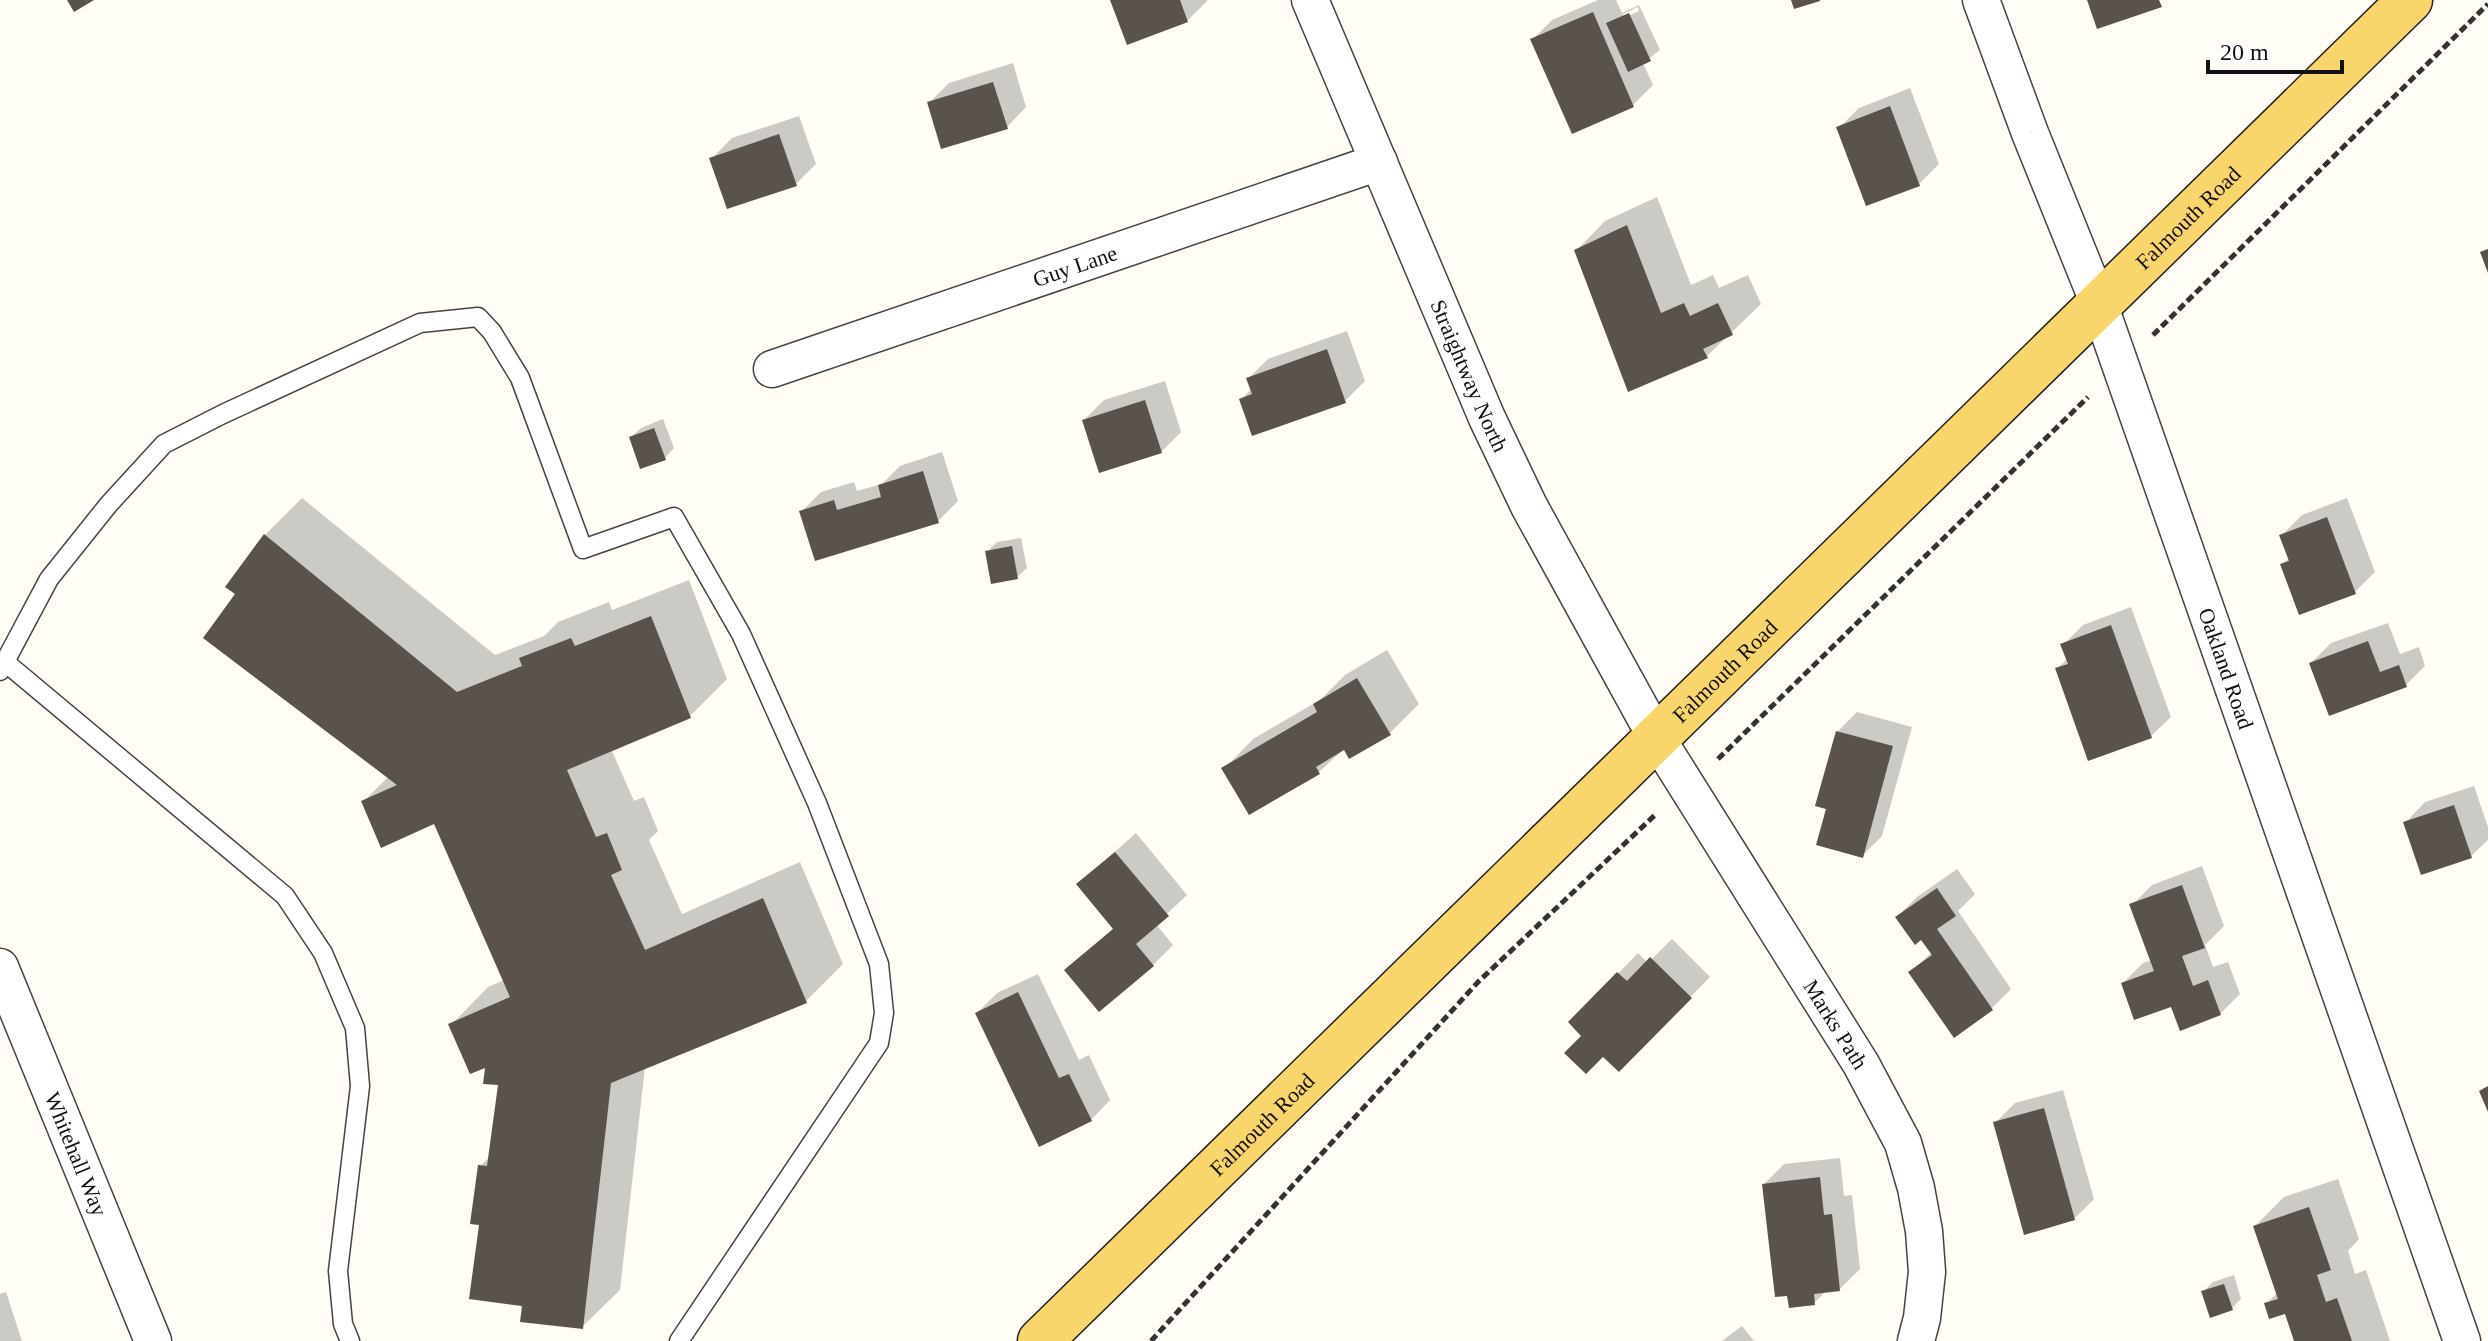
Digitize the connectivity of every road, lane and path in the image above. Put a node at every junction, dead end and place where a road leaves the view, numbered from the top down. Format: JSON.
{"nodes":[{"id":1,"x":1310,"y":0,"type":"edge"},
{"id":2,"x":1981,"y":0,"type":"edge"},
{"id":3,"x":2410,"y":0,"type":"edge"},
{"id":4,"x":2488,"y":4,"type":"edge"},
{"id":5,"x":1379,"y":162,"type":"junction"},
{"id":6,"x":2099,"y":304,"type":"junction"},
{"id":7,"x":2121,"y":366,"type":"junction"},
{"id":8,"x":772,"y":369,"type":"dead end"},
{"id":9,"x":3,"y":666,"type":"edge"},
{"id":10,"x":1656,"y":737,"type":"junction"},
{"id":11,"x":1687,"y":788,"type":"junction"},
{"id":12,"x":0,"y":967,"type":"edge"},
{"id":13,"x":153,"y":1341,"type":"edge"},
{"id":14,"x":350,"y":1341,"type":"edge"},
{"id":15,"x":679,"y":1341,"type":"edge"},
{"id":16,"x":1040,"y":1341,"type":"edge"},
{"id":17,"x":1151,"y":1341,"type":"edge"},
{"id":18,"x":1916,"y":1341,"type":"edge"},
{"id":19,"x":2462,"y":1341,"type":"edge"}],
"edges":[{"from":1,"to":5,"type":"street","name":"Straightway North"},
{"from":2,"to":6,"type":"street","name":"Oakland Road"},
{"from":3,"to":6,"type":"main road","name":"Falmouth Road"},
{"from":4,"to":7,"type":"path"},
{"from":5,"to":8,"type":"street","name":"Guy Lane"},
{"from":5,"to":10,"type":"street","name":"Straightway North"},
{"from":6,"to":7,"type":"street","name":"Oakland Road"},
{"from":6,"to":10,"type":"main road","name":"Falmouth Road"},
{"from":7,"to":11,"type":"path"},
{"from":7,"to":19,"type":"street","name":"Oakland Road"},
{"from":9,"to":14,"type":"lane"},
{"from":9,"to":15,"type":"lane"},
{"from":10,"to":11,"type":"street","name":"Marks Path"},
{"from":10,"to":16,"type":"main road","name":"Falmouth Road"},
{"from":11,"to":17,"type":"path"},
{"from":11,"to":18,"type":"street","name":"Marks Path"},
{"from":12,"to":13,"type":"street","name":"Whitehall Way"}]}
